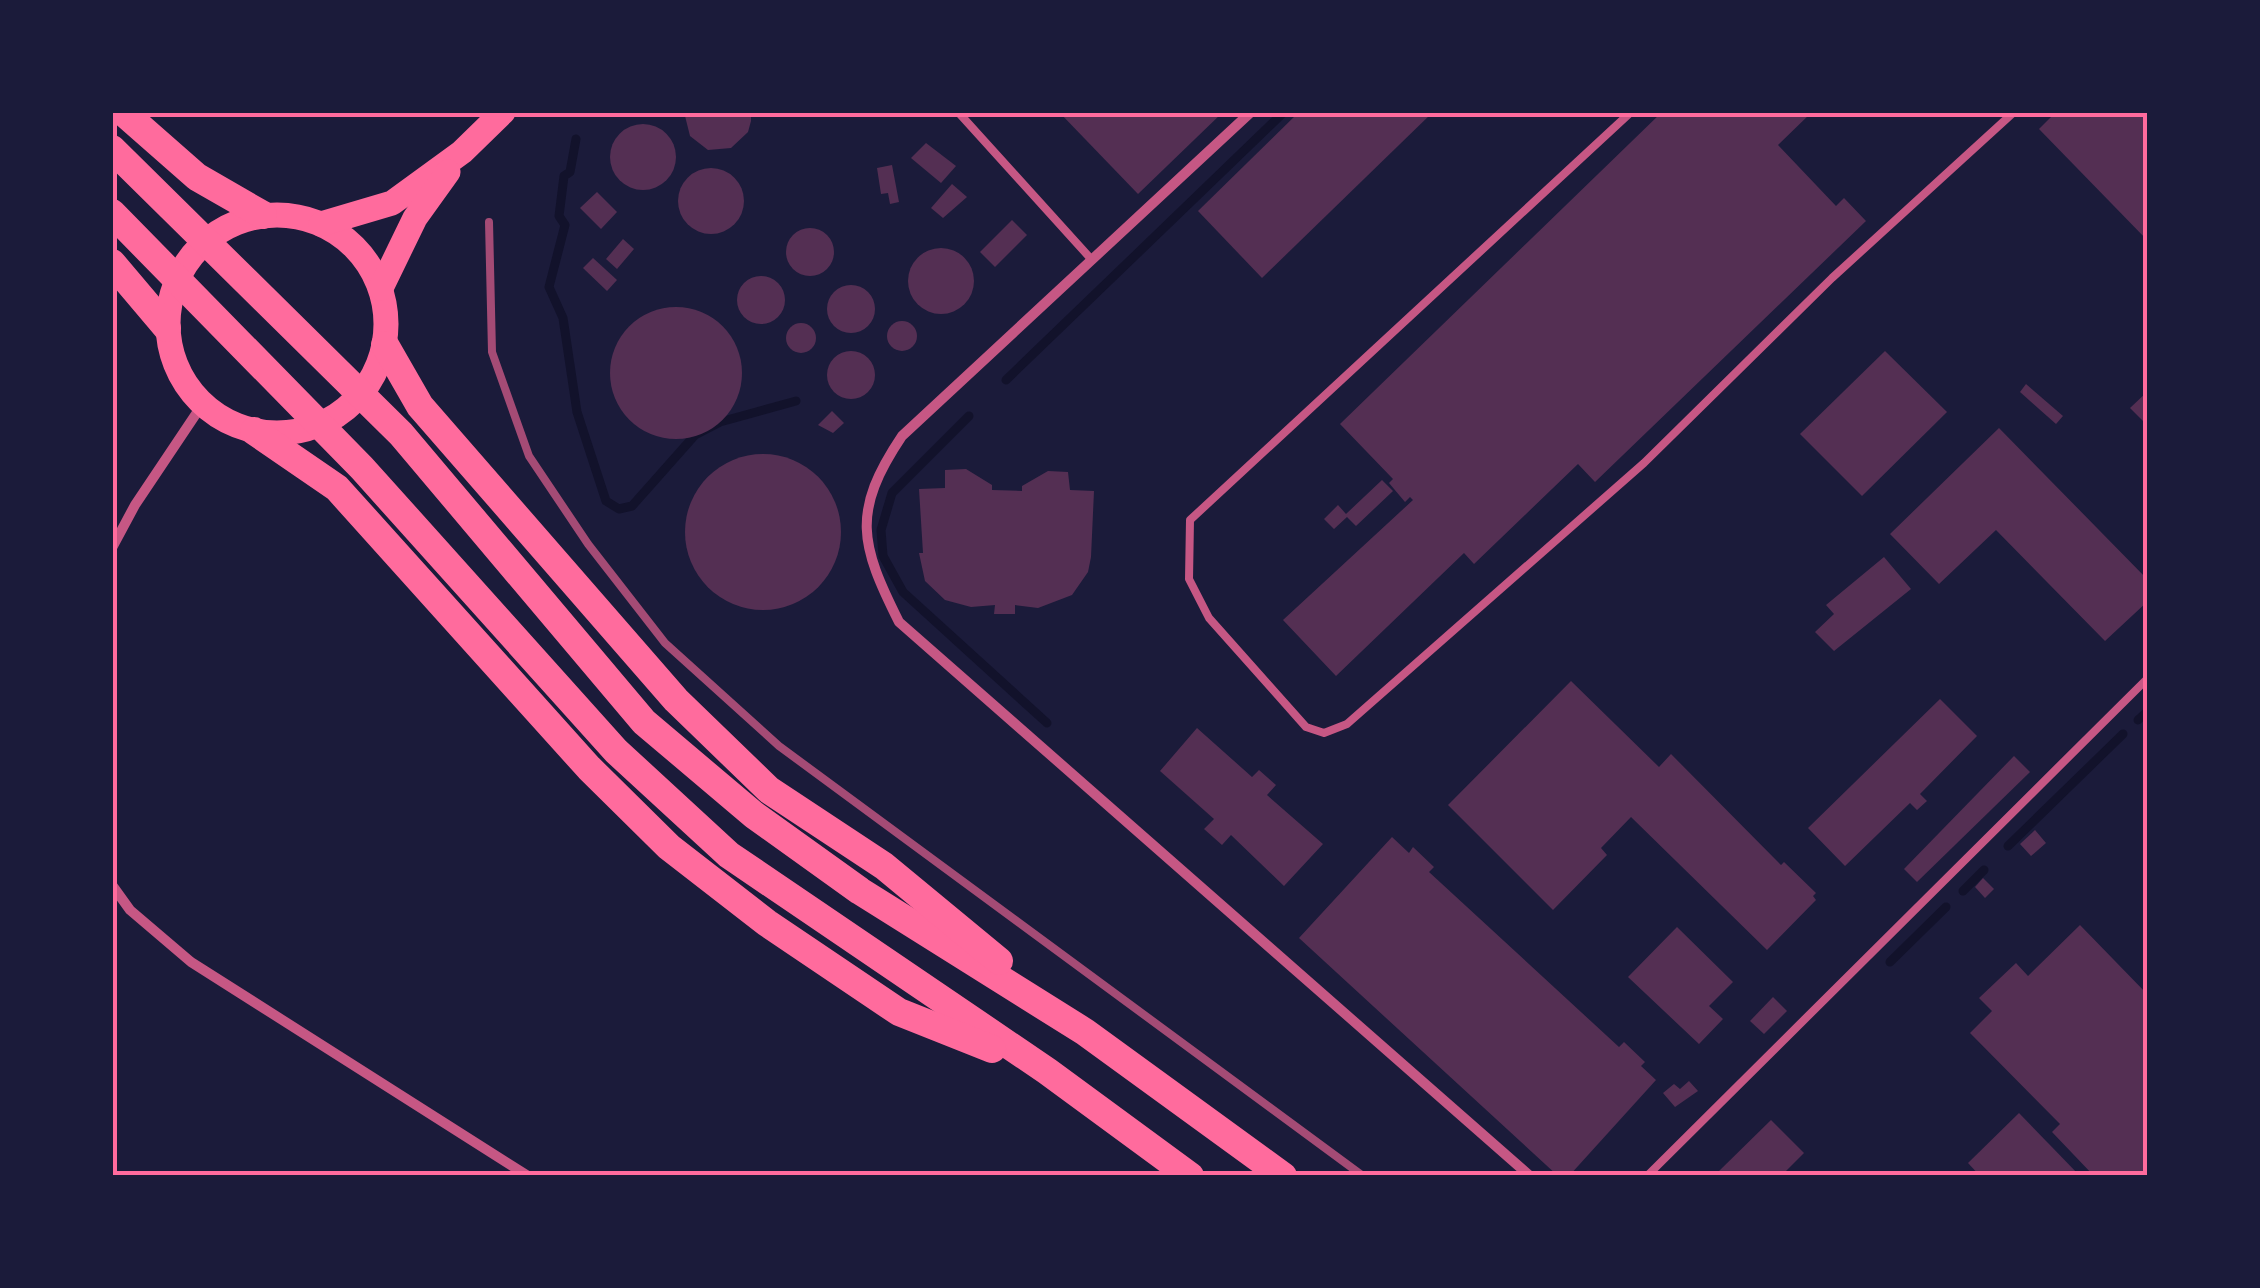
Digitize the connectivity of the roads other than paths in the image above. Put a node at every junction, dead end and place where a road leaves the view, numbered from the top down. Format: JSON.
{"nodes":[{"id":1,"x":123,"y":112,"type":"edge"},
{"id":2,"x":504,"y":112,"type":"edge"},
{"id":3,"x":958,"y":112,"type":"edge"},
{"id":4,"x":1252,"y":112,"type":"edge"},
{"id":5,"x":1631,"y":112,"type":"edge"},
{"id":6,"x":2014,"y":112,"type":"edge"},
{"id":7,"x":112,"y":149,"type":"edge"},
{"id":8,"x":462,"y":152,"type":"junction"},
{"id":9,"x":264,"y":215,"type":"junction"},
{"id":10,"x":121,"y":221,"type":"edge"},
{"id":11,"x":321,"y":224,"type":"junction"},
{"id":12,"x":1092,"y":260,"type":"junction"},
{"id":13,"x":112,"y":263,"type":"edge"},
{"id":14,"x":381,"y":288,"type":"junction"},
{"id":15,"x":166,"y":328,"type":"junction"},
{"id":16,"x":385,"y":345,"type":"junction"},
{"id":17,"x":202,"y":405,"type":"junction"},
{"id":18,"x":254,"y":431,"type":"junction"},
{"id":19,"x":112,"y":548,"type":"edge"},
{"id":20,"x":2148,"y":678,"type":"edge"},
{"id":21,"x":112,"y":885,"type":"edge"},
{"id":22,"x":1085,"y":1032,"type":"junction"},
{"id":23,"x":1047,"y":1071,"type":"junction"},
{"id":24,"x":528,"y":1176,"type":"edge"},
{"id":25,"x":1190,"y":1176,"type":"edge"},
{"id":26,"x":1283,"y":1176,"type":"edge"},
{"id":27,"x":1530,"y":1176,"type":"edge"},
{"id":28,"x":1647,"y":1176,"type":"edge"}],
"edges":[{"from":1,"to":9,"type":"highway"},
{"from":2,"to":8,"type":"main road"},
{"from":3,"to":12,"type":"lane"},
{"from":4,"to":12,"type":"street"},
{"from":5,"to":6,"type":"lane"},
{"from":7,"to":22,"type":"highway"},
{"from":8,"to":11,"type":"main road"},
{"from":8,"to":14,"type":"main road"},
{"from":9,"to":11,"type":"main road"},
{"from":9,"to":15,"type":"main road"},
{"from":10,"to":23,"type":"highway"},
{"from":11,"to":14,"type":"main road"},
{"from":12,"to":27,"type":"street"},
{"from":13,"to":15,"type":"highway"},
{"from":14,"to":16,"type":"main road"},
{"from":15,"to":17,"type":"main road"},
{"from":16,"to":18,"type":"main road"},
{"from":16,"to":22,"type":"highway"},
{"from":17,"to":18,"type":"main road"},
{"from":17,"to":19,"type":"street"},
{"from":18,"to":23,"type":"highway"},
{"from":20,"to":28,"type":"lane"},
{"from":21,"to":24,"type":"street"},
{"from":22,"to":26,"type":"highway"},
{"from":23,"to":25,"type":"highway"}]}
